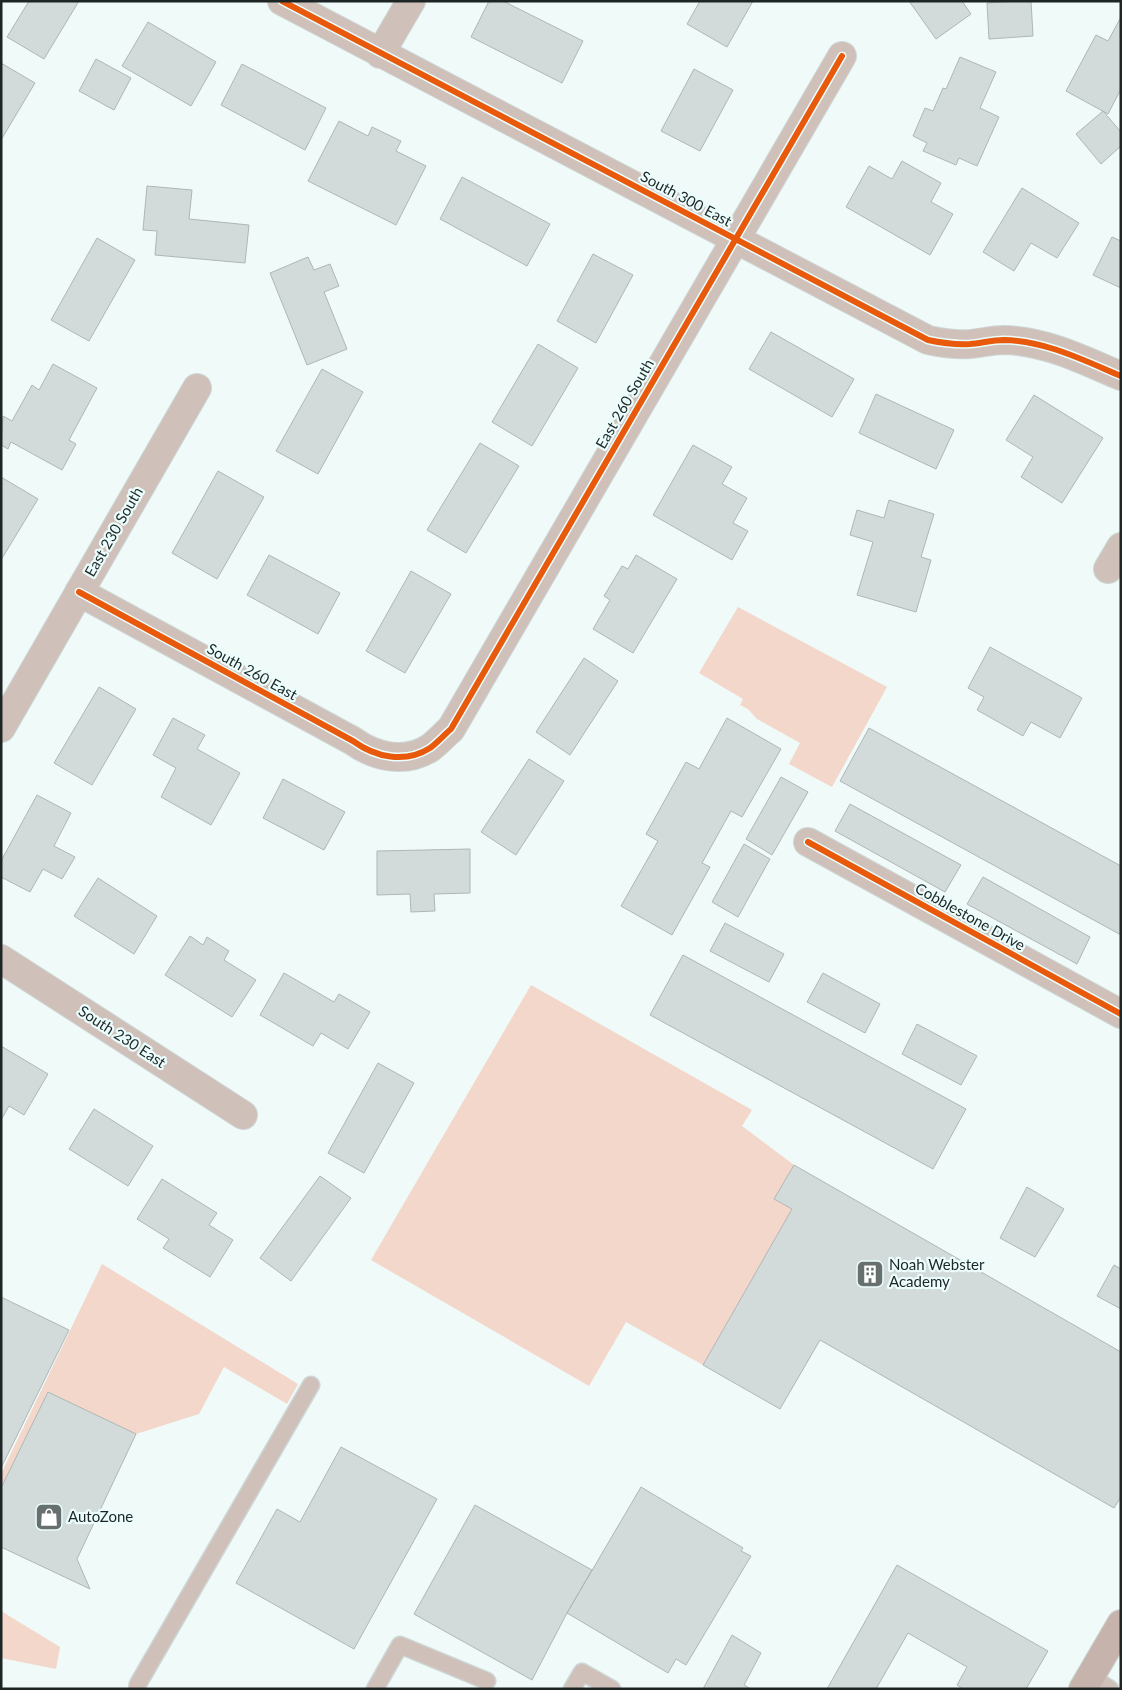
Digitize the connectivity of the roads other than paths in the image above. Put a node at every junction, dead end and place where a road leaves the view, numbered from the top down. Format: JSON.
{"nodes":[{"id":1,"x":282,"y":1,"type":"edge"},
{"id":2,"x":411,"y":1,"type":"edge"},
{"id":3,"x":380,"y":54,"type":"junction"},
{"id":4,"x":842,"y":56,"type":"dead end"},
{"id":5,"x":735,"y":239,"type":"junction"},
{"id":6,"x":1121,"y":376,"type":"edge"},
{"id":7,"x":197,"y":388,"type":"dead end"},
{"id":8,"x":79,"y":592,"type":"junction"},
{"id":9,"x":1,"y":728,"type":"edge"},
{"id":10,"x":418,"y":754,"type":"joint"},
{"id":11,"x":808,"y":842,"type":"dead end"},
{"id":12,"x":1,"y":959,"type":"edge"},
{"id":13,"x":1121,"y":1014,"type":"edge"},
{"id":14,"x":243,"y":1116,"type":"dead end"},
{"id":15,"x":311,"y":1385,"type":"dead end"},
{"id":16,"x":1121,"y":1624,"type":"edge"},
{"id":17,"x":488,"y":1681,"type":"dead end"},
{"id":18,"x":1095,"y":1685,"type":"edge"},
{"id":19,"x":137,"y":1689,"type":"edge"},
{"id":20,"x":375,"y":1689,"type":"edge"},
{"id":21,"x":572,"y":1689,"type":"edge"},
{"id":22,"x":612,"y":1689,"type":"edge"}],
"edges":[{"from":1,"to":3,"type":"street","name":"South 300 East"},
{"from":2,"to":3,"type":"street"},
{"from":3,"to":5,"type":"street","name":"South 300 East"},
{"from":4,"to":5,"type":"street","name":"East 260 South"},
{"from":5,"to":6,"type":"street","name":"South 300 East"},
{"from":5,"to":10,"type":"street","name":"East 260 South"},
{"from":7,"to":8,"type":"street","name":"East 230 South"},
{"from":8,"to":9,"type":"street","name":"East 230 South"},
{"from":8,"to":10,"type":"street","name":"South 260 East"},
{"from":11,"to":13,"type":"street","name":"Cobblestone Drive"},
{"from":12,"to":14,"type":"street","name":"South 230 East"},
{"from":15,"to":19,"type":"lane"},
{"from":16,"to":18,"type":"street"},
{"from":17,"to":20,"type":"lane"},
{"from":21,"to":22,"type":"lane"}]}
